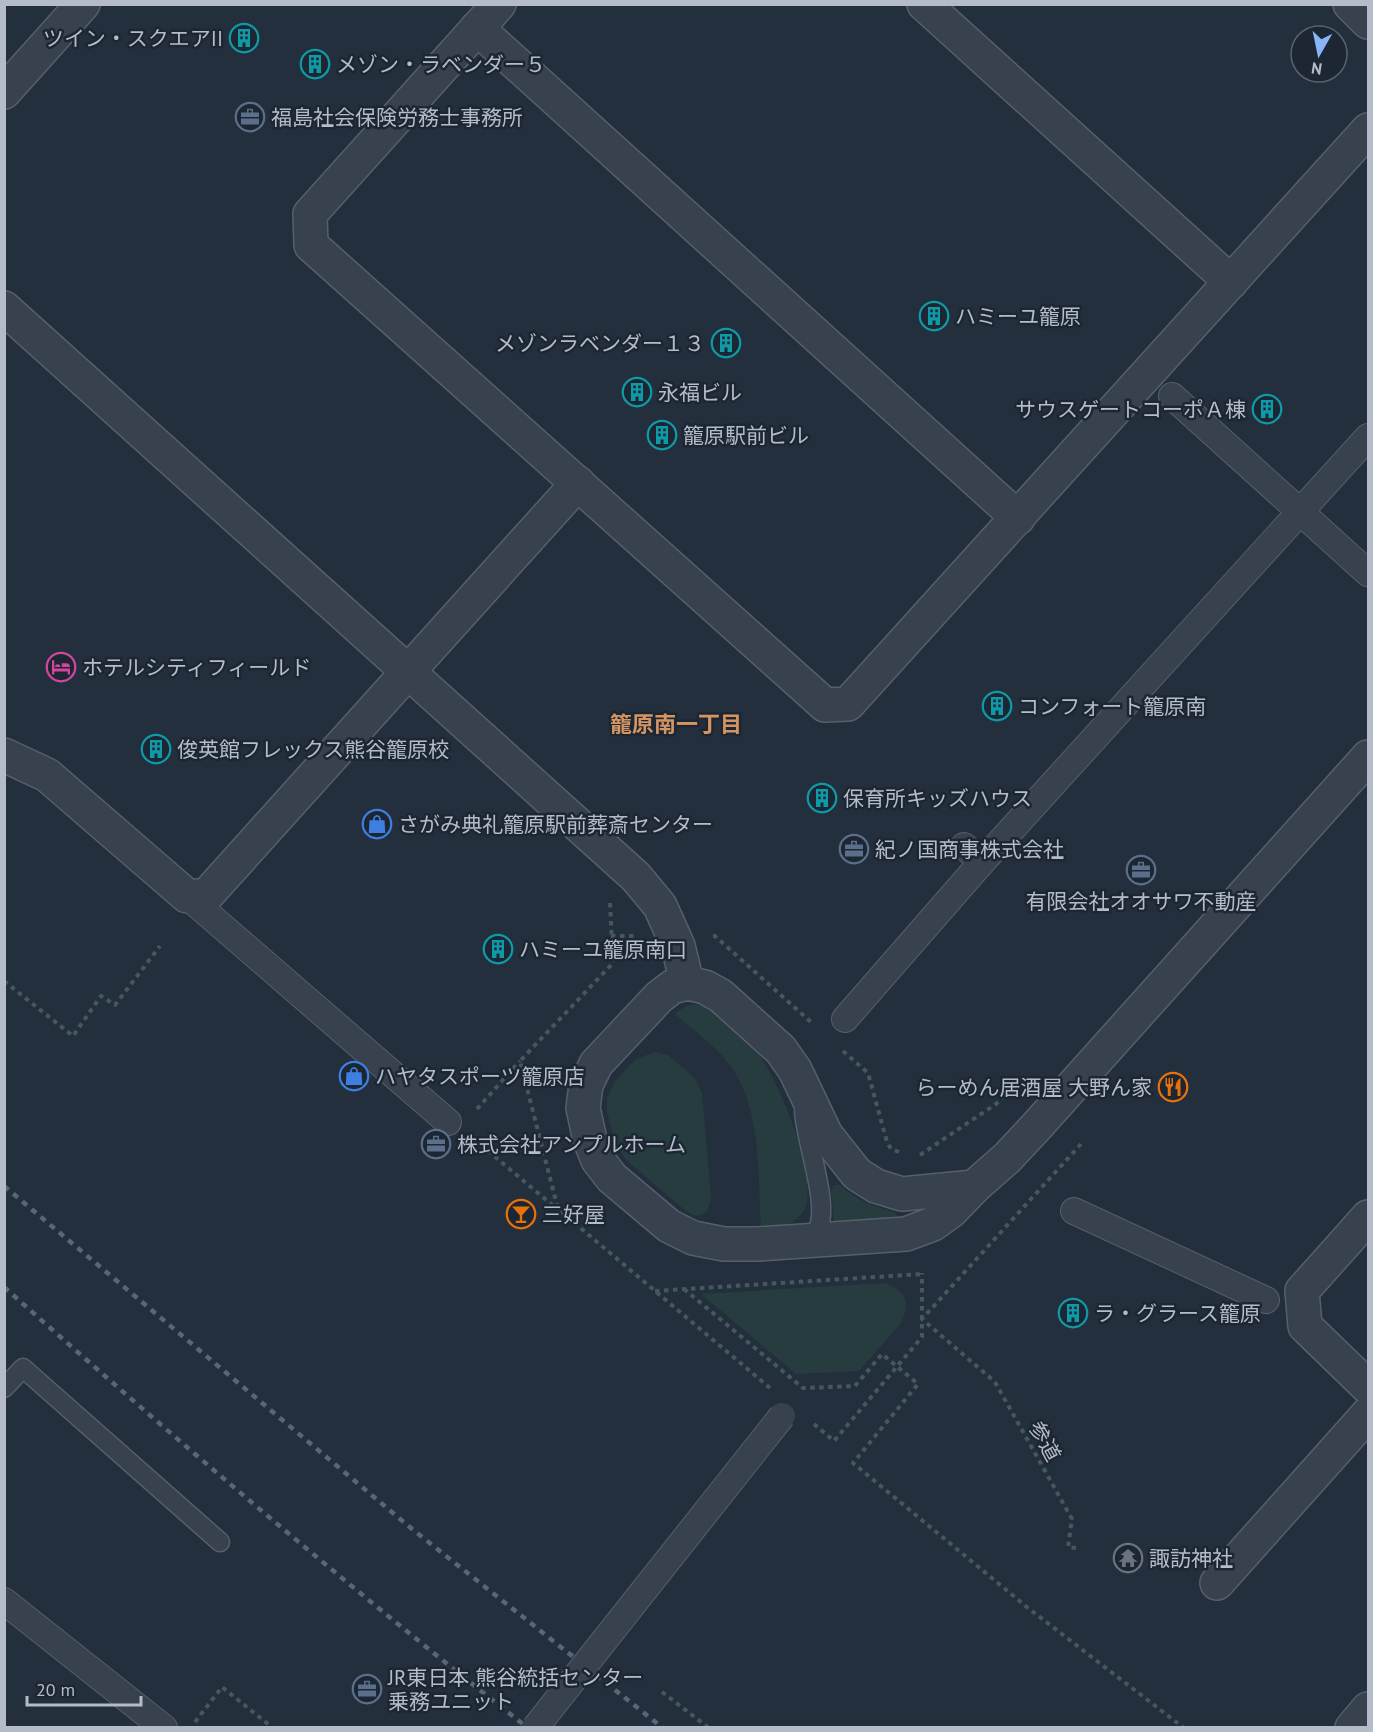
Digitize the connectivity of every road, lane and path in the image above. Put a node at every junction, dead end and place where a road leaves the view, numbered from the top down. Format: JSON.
{"nodes":[{"id":1,"x":83,"y":4,"type":"edge"},
{"id":2,"x":499,"y":4,"type":"edge"},
{"id":3,"x":924,"y":4,"type":"edge"},
{"id":4,"x":1350,"y":4,"type":"edge"},
{"id":5,"x":1368,"y":22,"type":"edge"},
{"id":6,"x":477,"y":28,"type":"junction"},
{"id":7,"x":4,"y":92,"type":"edge"},
{"id":8,"x":1368,"y":130,"type":"edge"},
{"id":9,"x":1232,"y":282,"type":"junction"},
{"id":10,"x":4,"y":308,"type":"edge"},
{"id":11,"x":1172,"y":396,"type":"dead end"},
{"id":12,"x":1368,"y":437,"type":"edge"},
{"id":13,"x":578,"y":483,"type":"junction"},
{"id":14,"x":1301,"y":512,"type":"junction"},
{"id":15,"x":1018,"y":518,"type":"junction"},
{"id":16,"x":1368,"y":573,"type":"edge"},
{"id":17,"x":407,"y":674,"type":"junction"},
{"id":18,"x":4,"y":755,"type":"edge"},
{"id":19,"x":1368,"y":757,"type":"edge"},
{"id":20,"x":188,"y":896,"type":"junction"},
{"id":21,"x":160,"y":946,"type":"dead end"},
{"id":22,"x":4,"y":981,"type":"edge"},
{"id":23,"x":687,"y":983,"type":"junction"},
{"id":24,"x":845,"y":1019,"type":"dead end"},
{"id":25,"x":520,"y":1061,"type":"dead end"},
{"id":26,"x":1016,"y":1084,"type":"dead end"},
{"id":27,"x":804,"y":1092,"type":"junction"},
{"id":28,"x":454,"y":1124,"type":"junction"},
{"id":29,"x":1081,"y":1144,"type":"dead end"},
{"id":30,"x":918,"y":1157,"type":"dead end"},
{"id":31,"x":974,"y":1187,"type":"junction"},
{"id":32,"x":558,"y":1209,"type":"dead end"},
{"id":33,"x":1074,"y":1211,"type":"dead end"},
{"id":34,"x":1368,"y":1216,"type":"edge"},
{"id":35,"x":807,"y":1240,"type":"junction"},
{"id":36,"x":922,"y":1265,"type":"dead end"},
{"id":37,"x":922,"y":1274,"type":"junction"},
{"id":38,"x":684,"y":1289,"type":"junction"},
{"id":39,"x":655,"y":1291,"type":"dead end"},
{"id":40,"x":1266,"y":1300,"type":"dead end"},
{"id":41,"x":922,"y":1319,"type":"junction"},
{"id":42,"x":701,"y":1331,"type":"dead end"},
{"id":43,"x":897,"y":1366,"type":"junction"},
{"id":44,"x":1368,"y":1387,"type":"edge"},
{"id":45,"x":4,"y":1388,"type":"edge"},
{"id":46,"x":773,"y":1391,"type":"dead end"},
{"id":47,"x":1368,"y":1414,"type":"edge"},
{"id":48,"x":782,"y":1416,"type":"dead end"},
{"id":49,"x":824,"y":1433,"type":"dead end"},
{"id":50,"x":220,"y":1542,"type":"dead end"},
{"id":51,"x":1076,"y":1548,"type":"dead end"},
{"id":52,"x":1217,"y":1583,"type":"dead end"},
{"id":53,"x":4,"y":1601,"type":"edge"},
{"id":54,"x":662,"y":1692,"type":"dead end"},
{"id":55,"x":1368,"y":1709,"type":"edge"},
{"id":56,"x":164,"y":1728,"type":"edge"},
{"id":57,"x":191,"y":1728,"type":"edge"},
{"id":58,"x":273,"y":1728,"type":"edge"},
{"id":59,"x":535,"y":1728,"type":"edge"},
{"id":60,"x":709,"y":1728,"type":"edge"},
{"id":61,"x":1184,"y":1728,"type":"edge"},
{"id":62,"x":1352,"y":1728,"type":"edge"}],
"edges":[{"from":1,"to":7,"type":"street"},
{"from":2,"to":6,"type":"street"},
{"from":3,"to":9,"type":"street"},
{"from":4,"to":5,"type":"street"},
{"from":6,"to":13,"type":"street"},
{"from":6,"to":15,"type":"street"},
{"from":8,"to":9,"type":"street"},
{"from":9,"to":15,"type":"street"},
{"from":10,"to":17,"type":"street"},
{"from":11,"to":14,"type":"street"},
{"from":12,"to":14,"type":"street"},
{"from":13,"to":15,"type":"street"},
{"from":13,"to":17,"type":"street"},
{"from":14,"to":16,"type":"street"},
{"from":14,"to":24,"type":"street"},
{"from":17,"to":20,"type":"street"},
{"from":17,"to":23,"type":"street"},
{"from":18,"to":20,"type":"street"},
{"from":19,"to":31,"type":"street"},
{"from":20,"to":28,"type":"street"},
{"from":21,"to":22,"type":"path"},
{"from":23,"to":27,"type":"street"},
{"from":23,"to":35,"type":"street"},
{"from":25,"to":28,"type":"path"},
{"from":26,"to":30,"type":"path"},
{"from":27,"to":31,"type":"street"},
{"from":27,"to":35,"type":"lane"},
{"from":28,"to":32,"type":"path"},
{"from":29,"to":41,"type":"path"},
{"from":31,"to":35,"type":"street"},
{"from":33,"to":40,"type":"street"},
{"from":34,"to":44,"type":"street"},
{"from":36,"to":37,"type":"path"},
{"from":37,"to":38,"type":"path"},
{"from":37,"to":41,"type":"path"},
{"from":38,"to":39,"type":"path"},
{"from":38,"to":43,"type":"path"},
{"from":41,"to":43,"type":"path"},
{"from":41,"to":51,"type":"path","name":"参道"},
{"from":42,"to":46,"type":"path"},
{"from":43,"to":49,"type":"path"},
{"from":43,"to":61,"type":"path"},
{"from":45,"to":50,"type":"lane"},
{"from":47,"to":52,"type":"street"},
{"from":48,"to":59,"type":"street","bridge":true},
{"from":53,"to":56,"type":"street"},
{"from":54,"to":60,"type":"path"},
{"from":55,"to":62,"type":"street"},
{"from":57,"to":58,"type":"path"}]}
